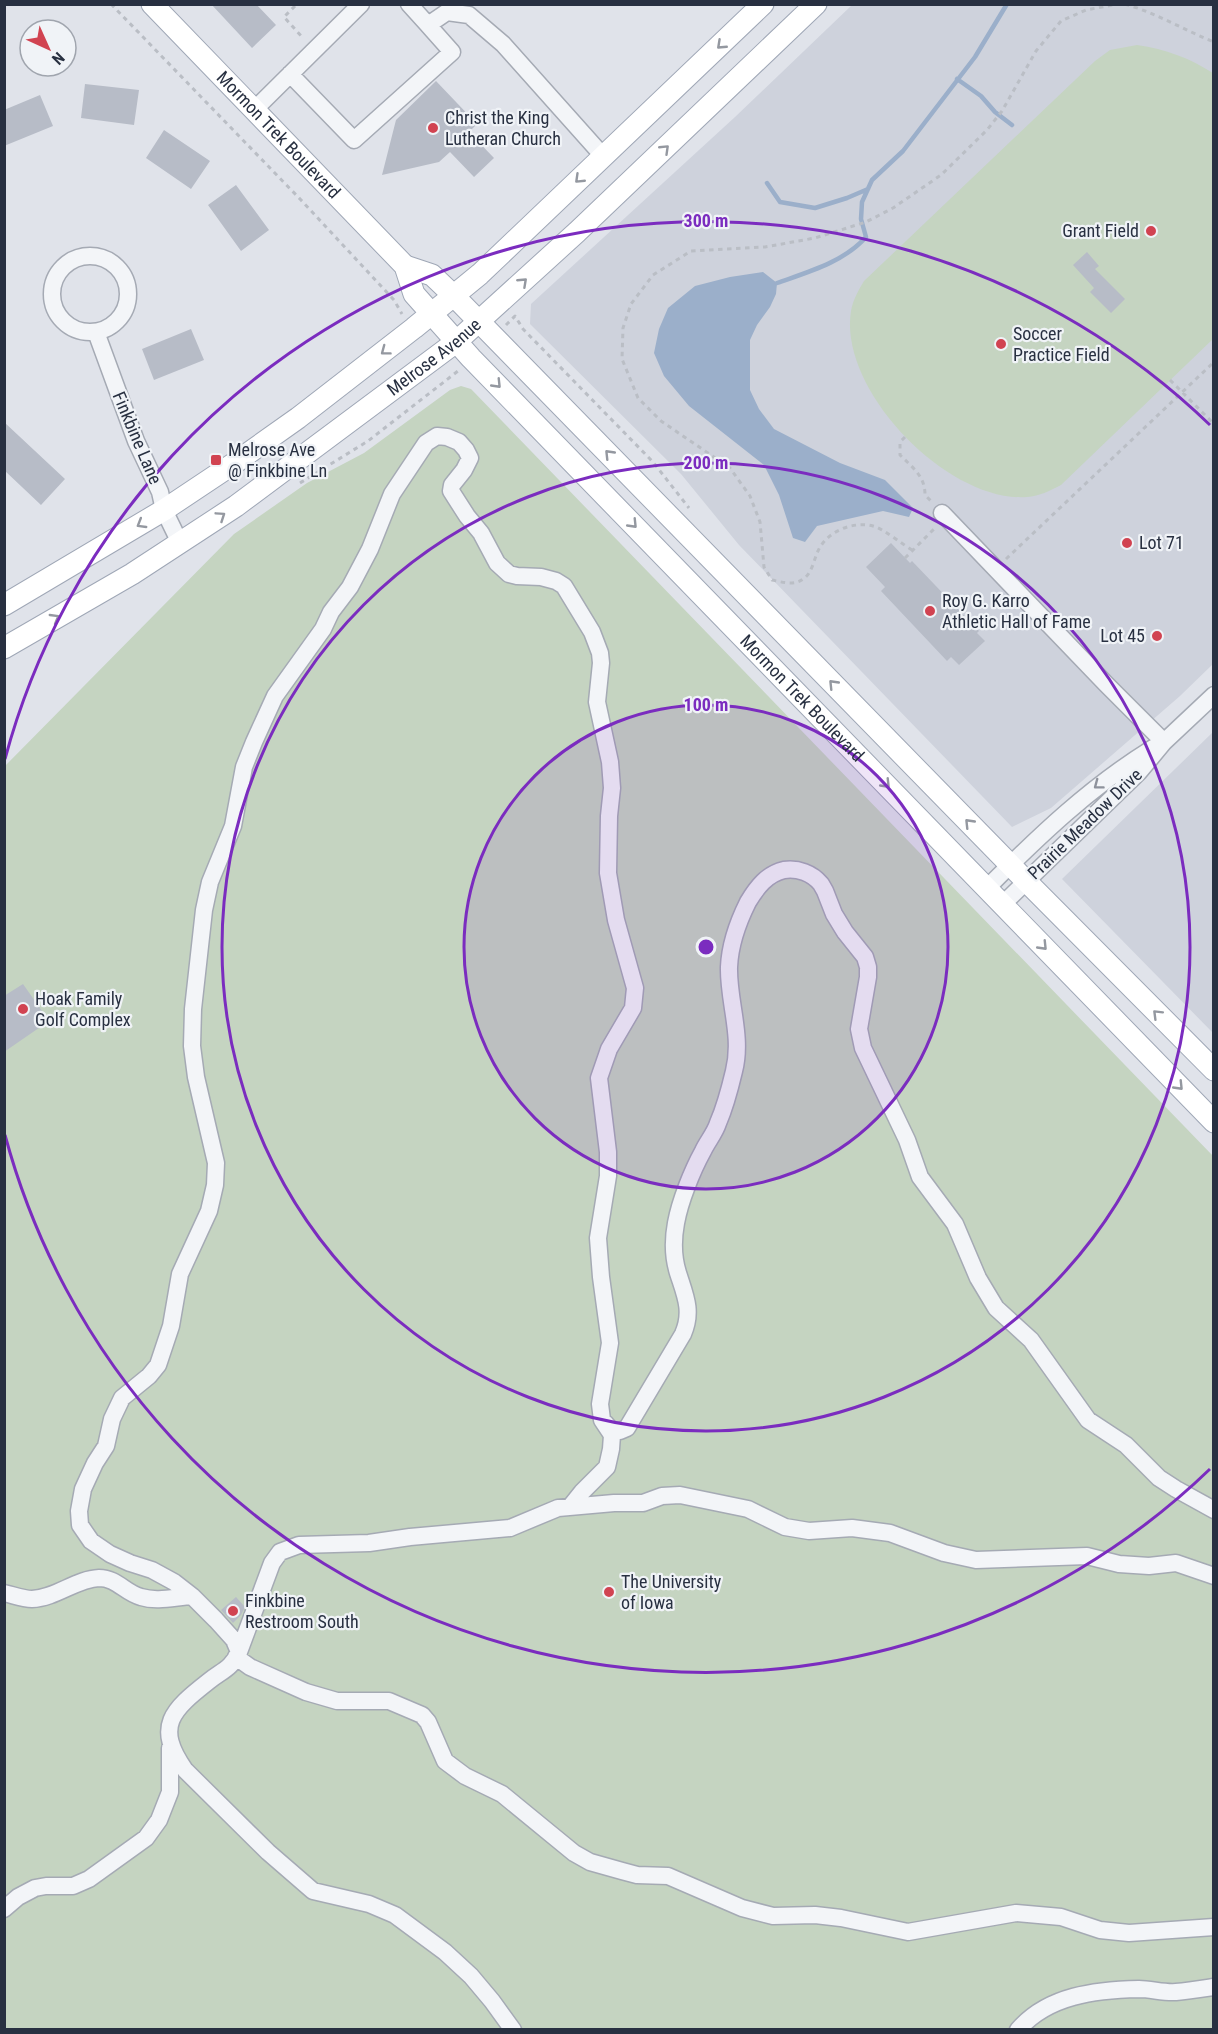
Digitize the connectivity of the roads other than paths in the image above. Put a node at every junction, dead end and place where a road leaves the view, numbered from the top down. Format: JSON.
{"nodes":[{"id":1,"x":152,"y":4,"type":"edge"},
{"id":2,"x":361,"y":4,"type":"edge"},
{"id":3,"x":409,"y":4,"type":"edge"},
{"id":4,"x":763,"y":4,"type":"edge"},
{"id":5,"x":816,"y":4,"type":"edge"},
{"id":6,"x":428,"y":25,"type":"junction"},
{"id":7,"x":290,"y":74,"type":"junction"},
{"id":8,"x":254,"y":110,"type":"junction"},
{"id":9,"x":603,"y":156,"type":"junction"},
{"id":10,"x":405,"y":266,"type":"junction"},
{"id":11,"x":454,"y":296,"type":"junction"},
{"id":12,"x":431,"y":315,"type":"junction"},
{"id":13,"x":480,"y":322,"type":"junction"},
{"id":14,"x":96,"y":332,"type":"junction"},
{"id":15,"x":456,"y":342,"type":"junction"},
{"id":16,"x":164,"y":510,"type":"junction"},
{"id":17,"x":944,"y":515,"type":"road end"},
{"id":18,"x":180,"y":543,"type":"junction"},
{"id":19,"x":4,"y":605,"type":"edge"},
{"id":20,"x":4,"y":648,"type":"edge"},
{"id":21,"x":1214,"y":695,"type":"edge"},
{"id":22,"x":1164,"y":742,"type":"junction"},
{"id":23,"x":1010,"y":865,"type":"junction"},
{"id":24,"x":1026,"y":881,"type":"junction"},
{"id":25,"x":987,"y":888,"type":"junction"},
{"id":26,"x":1003,"y":904,"type":"junction"},
{"id":27,"x":1214,"y":1070,"type":"edge"},
{"id":28,"x":1214,"y":1122,"type":"edge"},
{"id":29,"x":603,"y":1420,"type":"junction"},
{"id":30,"x":570,"y":1507,"type":"junction"},
{"id":31,"x":1214,"y":1510,"type":"edge"},
{"id":32,"x":1214,"y":1576,"type":"edge"},
{"id":33,"x":4,"y":1593,"type":"edge"},
{"id":34,"x":192,"y":1596,"type":"junction"},
{"id":35,"x":238,"y":1655,"type":"junction"},
{"id":36,"x":170,"y":1741,"type":"junction"},
{"id":37,"x":4,"y":1909,"type":"edge"},
{"id":38,"x":1214,"y":1927,"type":"edge"},
{"id":39,"x":1214,"y":1987,"type":"edge"},
{"id":40,"x":513,"y":2030,"type":"edge"},
{"id":41,"x":1018,"y":2030,"type":"edge"}],
"edges":[{"from":1,"to":8,"type":"main road","name":"Mormon Trek Boulevard"},
{"from":2,"to":7,"type":"street"},
{"from":3,"to":6,"type":"street"},
{"from":4,"to":9,"type":"main road","name":"Melrose Avenue","one_way":true},
{"from":13,"to":5,"type":"main road","name":"Melrose Avenue","one_way":true},
{"from":6,"to":7,"type":"street"},
{"from":6,"to":9,"type":"street"},
{"from":7,"to":8,"type":"street"},
{"from":8,"to":10,"type":"main road","name":"Mormon Trek Boulevard"},
{"from":9,"to":11,"type":"main road","name":"Melrose Avenue","one_way":true},
{"from":10,"to":11,"type":"main road","name":"Mormon Trek Boulevard"},
{"from":10,"to":12,"type":"main road","name":"Mormon Trek Boulevard"},
{"from":11,"to":12,"type":"main road","name":"Melrose Avenue"},
{"from":11,"to":13,"type":"main road","name":"Mormon Trek Boulevard"},
{"from":12,"to":15,"type":"main road","name":"Mormon Trek Boulevard"},
{"from":12,"to":16,"type":"main road","name":"Melrose Avenue","one_way":true},
{"from":13,"to":15,"type":"main road","name":"Melrose Avenue"},
{"from":23,"to":13,"type":"main road","name":"Mormon Trek Boulevard","one_way":true},
{"from":14,"to":14,"type":"street"},
{"from":14,"to":16,"type":"street","name":"Finkbine Lane"},
{"from":18,"to":15,"type":"main road","name":"Melrose Avenue","one_way":true},
{"from":15,"to":25,"type":"main road","name":"Mormon Trek Boulevard","one_way":true},
{"from":16,"to":18,"type":"street","name":"Finkbine Lane"},
{"from":16,"to":19,"type":"main road","name":"Melrose Avenue","one_way":true},
{"from":17,"to":22,"type":"street"},
{"from":20,"to":18,"type":"main road","name":"Melrose Avenue","one_way":true},
{"from":21,"to":22,"type":"street","name":"Prairie Meadow Drive"},
{"from":22,"to":23,"type":"street","name":"Prairie Meadow Drive","one_way":true},
{"from":22,"to":24,"type":"street","name":"Prairie Meadow Drive"},
{"from":23,"to":24,"type":"main road","name":"Mormon Trek Boulevard"},
{"from":23,"to":25,"type":"street","name":"Prairie Meadow Drive"},
{"from":24,"to":26,"type":"street","name":"Prairie Meadow Drive"},
{"from":27,"to":24,"type":"main road","name":"Mormon Trek Boulevard","one_way":true},
{"from":25,"to":26,"type":"main road","name":"Mormon Trek Boulevard"},
{"from":26,"to":28,"type":"main road","name":"Mormon Trek Boulevard","one_way":true},
{"from":29,"to":30,"type":"street"},
{"from":29,"to":31,"type":"street"},
{"from":29,"to":34,"type":"street"},
{"from":30,"to":32,"type":"street"},
{"from":30,"to":35,"type":"street"},
{"from":33,"to":34,"type":"street"},
{"from":34,"to":35,"type":"street"},
{"from":35,"to":36,"type":"street"},
{"from":35,"to":38,"type":"street"},
{"from":36,"to":37,"type":"street"},
{"from":36,"to":40,"type":"street"},
{"from":39,"to":41,"type":"street"}]}
